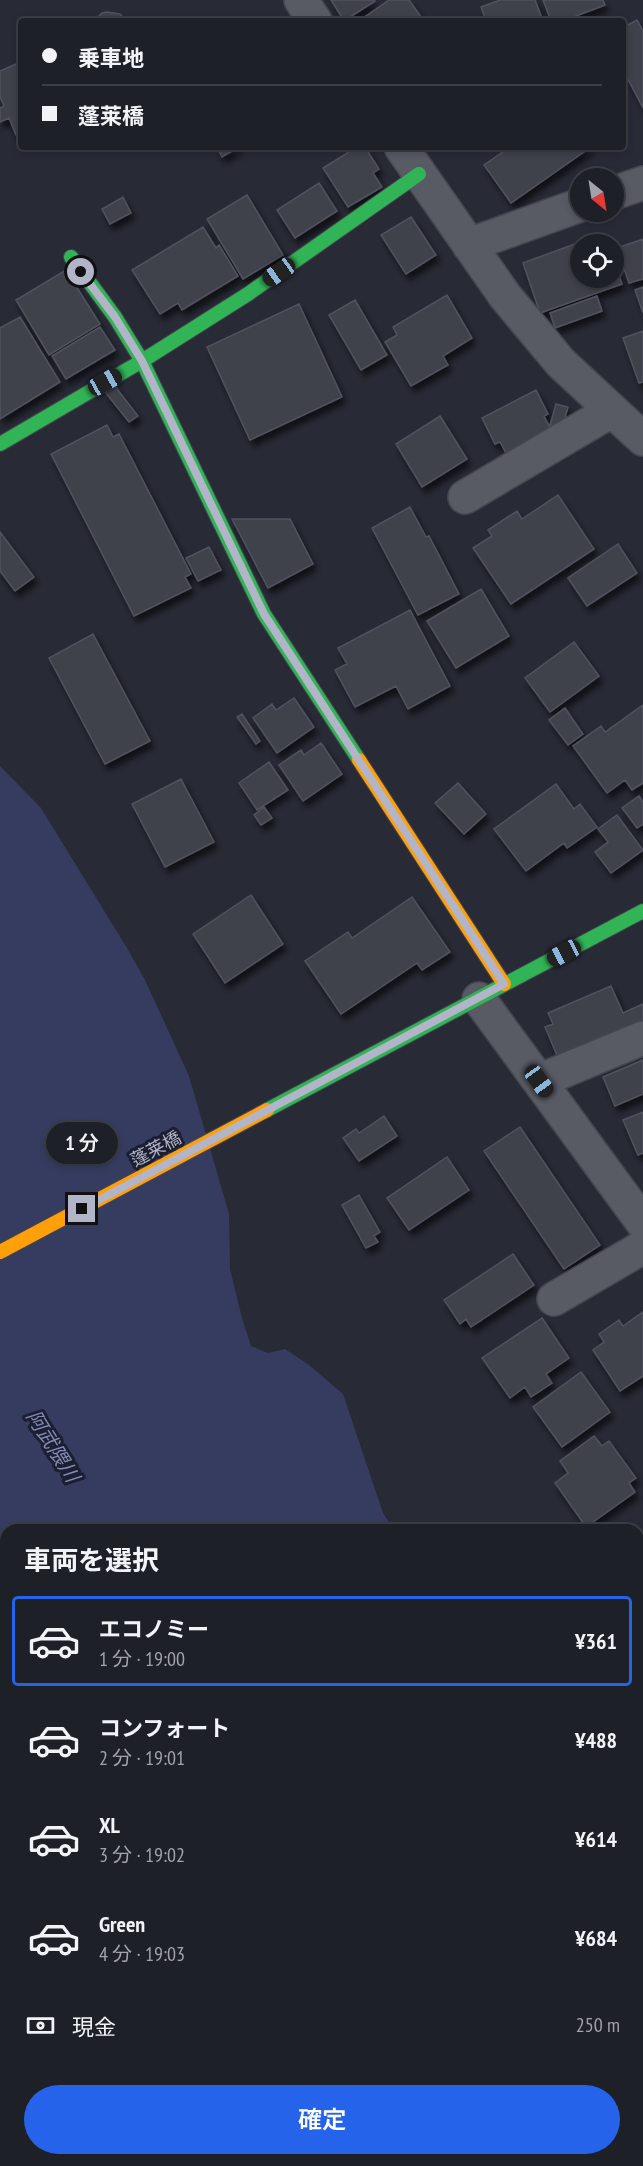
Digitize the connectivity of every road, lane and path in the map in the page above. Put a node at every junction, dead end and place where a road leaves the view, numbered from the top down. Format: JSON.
{"nodes":[{"id":1,"x":301,"y":0,"type":"edge"},
{"id":2,"x":313,"y":18,"type":"edge"},
{"id":3,"x":403,"y":150,"type":"edge"},
{"id":4,"x":419,"y":174,"type":"junction"},
{"id":5,"x":643,"y":183,"type":"edge"},
{"id":6,"x":624,"y":190,"type":"edge"},
{"id":7,"x":570,"y":209,"type":"edge"},
{"id":8,"x":469,"y":244,"type":"junction"},
{"id":9,"x":71,"y":256,"type":"dead end"},
{"id":10,"x":142,"y":361,"type":"junction"},
{"id":11,"x":611,"y":411,"type":"junction"},
{"id":12,"x":643,"y":439,"type":"edge"},
{"id":13,"x":0,"y":444,"type":"edge"},
{"id":14,"x":465,"y":497,"type":"dead end"},
{"id":15,"x":643,"y":910,"type":"edge"},
{"id":16,"x":492,"y":992,"type":"junction"},
{"id":17,"x":643,"y":1038,"type":"edge"},
{"id":18,"x":539,"y":1081,"type":"junction"},
{"id":19,"x":643,"y":1223,"type":"edge"},
{"id":20,"x":643,"y":1247,"type":"edge"},
{"id":21,"x":0,"y":1252,"type":"edge"},
{"id":22,"x":554,"y":1299,"type":"dead end"}],
"edges":[{"from":1,"to":2,"type":"street"},
{"from":3,"to":4,"type":"street"},
{"from":4,"to":8,"type":"street"},
{"from":4,"to":10,"type":"street"},
{"from":5,"to":6,"type":"street"},
{"from":7,"to":8,"type":"street"},
{"from":8,"to":11,"type":"street"},
{"from":9,"to":10,"type":"street"},
{"from":10,"to":13,"type":"street"},
{"from":10,"to":16,"type":"street"},
{"from":11,"to":12,"type":"street"},
{"from":11,"to":14,"type":"street"},
{"from":15,"to":16,"type":"street","name":"蓬莱橋"},
{"from":16,"to":18,"type":"street"},
{"from":16,"to":21,"type":"street","name":"蓬莱橋"},
{"from":17,"to":18,"type":"street"},
{"from":18,"to":19,"type":"street"},
{"from":20,"to":22,"type":"street"}]}
